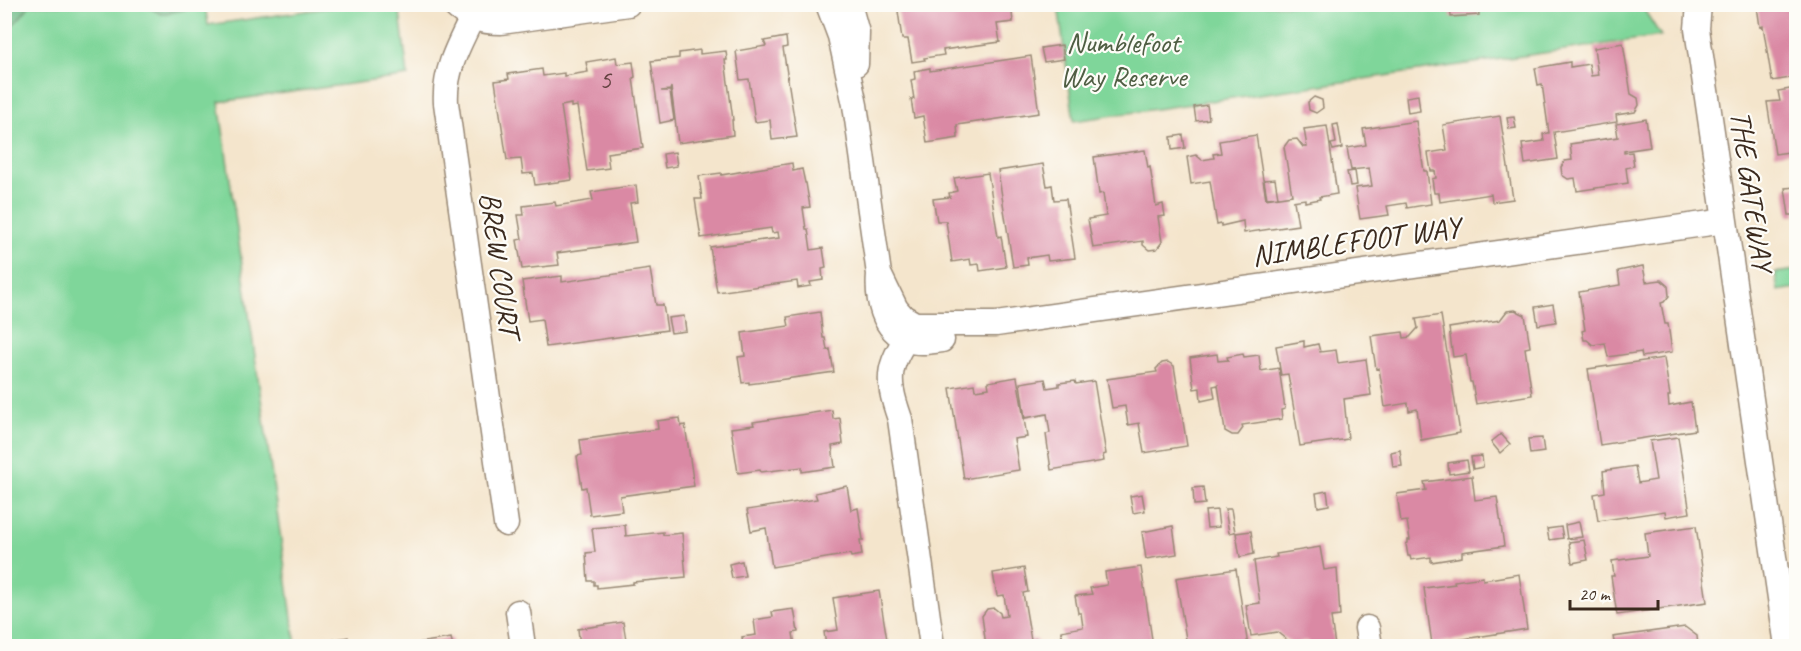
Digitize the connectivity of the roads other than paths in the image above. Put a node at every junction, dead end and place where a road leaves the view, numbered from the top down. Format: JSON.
{"nodes":[{"id":1,"x":453,"y":4,"type":"edge"},
{"id":2,"x":628,"y":4,"type":"edge"},
{"id":3,"x":828,"y":4,"type":"edge"},
{"id":4,"x":849,"y":4,"type":"edge"},
{"id":5,"x":1684,"y":4,"type":"edge"},
{"id":6,"x":1699,"y":4,"type":"edge"},
{"id":7,"x":472,"y":18,"type":"junction"},
{"id":8,"x":1697,"y":29,"type":"junction"},
{"id":9,"x":855,"y":105,"type":"junction"},
{"id":10,"x":1725,"y":221,"type":"junction"},
{"id":11,"x":912,"y":335,"type":"junction"},
{"id":12,"x":506,"y":524,"type":"dead end"},
{"id":13,"x":1789,"y":608,"type":"edge"},
{"id":14,"x":518,"y":612,"type":"dead end"},
{"id":15,"x":523,"y":646,"type":"edge"},
{"id":16,"x":932,"y":646,"type":"edge"},
{"id":17,"x":1787,"y":646,"type":"edge"}],
"edges":[{"from":1,"to":7,"type":"street"},
{"from":2,"to":7,"type":"street"},
{"from":3,"to":9,"type":"street"},
{"from":4,"to":9,"type":"street"},
{"from":5,"to":8,"type":"street","name":"THE GATEWAY"},
{"from":6,"to":8,"type":"street","name":"THE GATEWAY"},
{"from":7,"to":12,"type":"street","name":"BREW COURT"},
{"from":8,"to":10,"type":"street","name":"THE GATEWAY"},
{"from":9,"to":11,"type":"street"},
{"from":10,"to":11,"type":"street","name":"NIMBLEFOOT WAY"},
{"from":10,"to":13,"type":"street","name":"THE GATEWAY"},
{"from":11,"to":16,"type":"street"},
{"from":13,"to":17,"type":"street","name":"THE GATEWAY"},
{"from":14,"to":15,"type":"street"}]}
